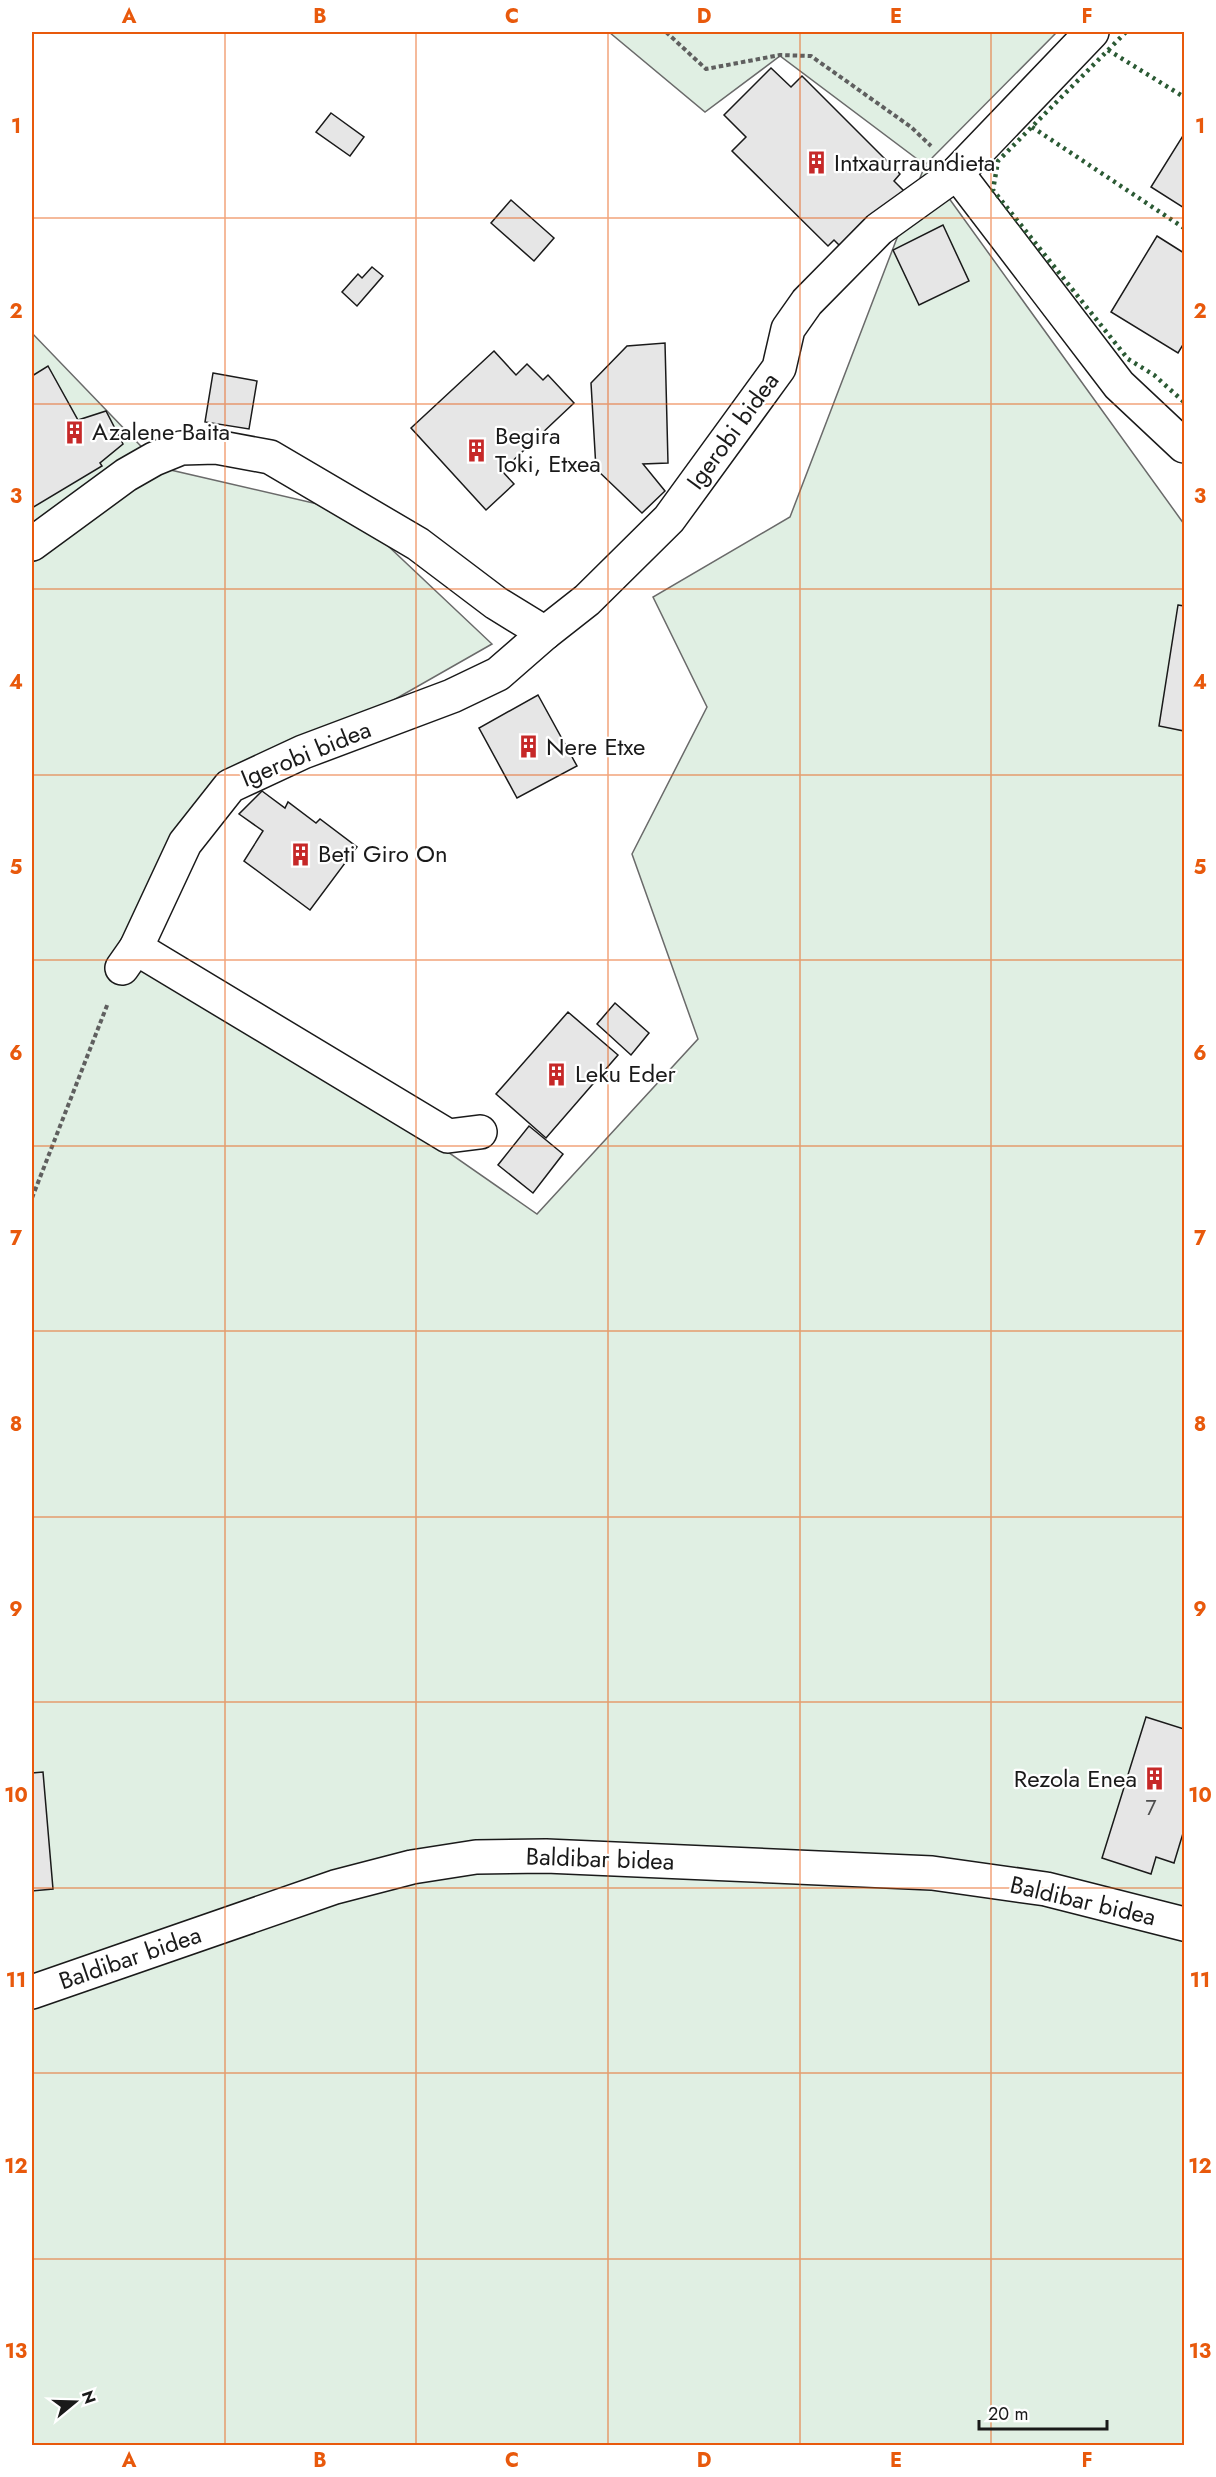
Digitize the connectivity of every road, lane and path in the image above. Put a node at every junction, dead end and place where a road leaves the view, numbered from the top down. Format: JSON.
{"nodes":[{"id":1,"x":666,"y":32,"type":"edge"},
{"id":2,"x":1092,"y":32,"type":"edge"},
{"id":3,"x":957,"y":173,"type":"junction"},
{"id":4,"x":1185,"y":447,"type":"edge"},
{"id":5,"x":32,"y":544,"type":"edge"},
{"id":6,"x":545,"y":633,"type":"junction"},
{"id":7,"x":129,"y":958,"type":"junction"},
{"id":8,"x":480,"y":1132,"type":"dead end"},
{"id":9,"x":32,"y":1198,"type":"edge"},
{"id":10,"x":1185,"y":1924,"type":"edge"},
{"id":11,"x":32,"y":1992,"type":"edge"}],
"edges":[{"from":1,"to":3,"type":"path"},
{"from":2,"to":3,"type":"street","name":"Igerobi bidea"},
{"from":3,"to":4,"type":"street"},
{"from":3,"to":6,"type":"street","name":"Igerobi bidea"},
{"from":5,"to":6,"type":"street"},
{"from":6,"to":7,"type":"street","name":"Igerobi bidea"},
{"from":7,"to":8,"type":"street"},
{"from":7,"to":9,"type":"path"},
{"from":10,"to":11,"type":"street","name":"Baldibar bidea"}]}
